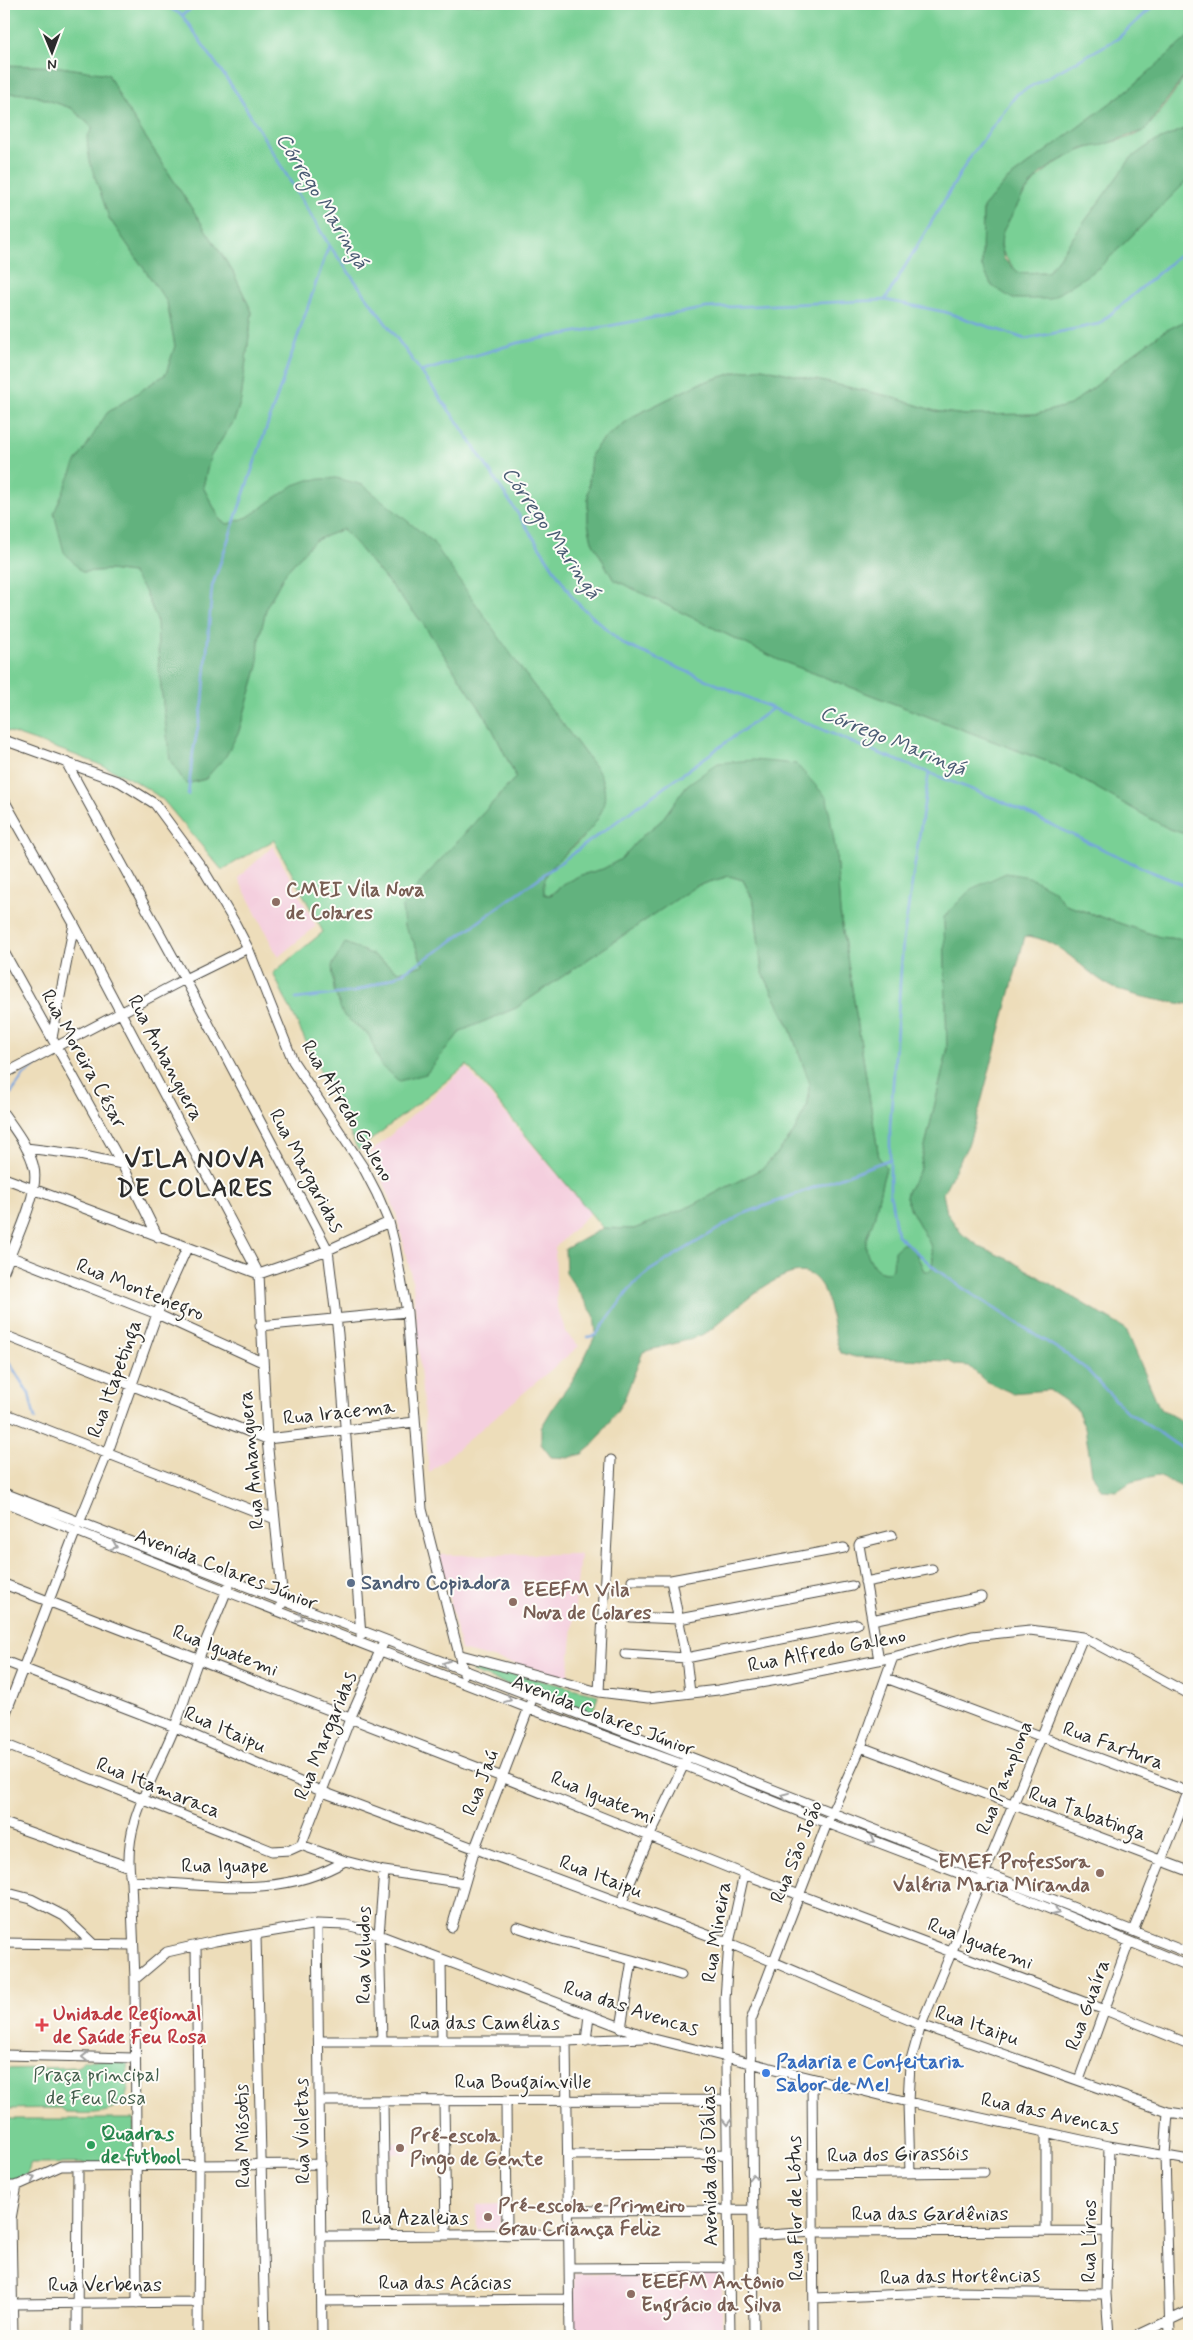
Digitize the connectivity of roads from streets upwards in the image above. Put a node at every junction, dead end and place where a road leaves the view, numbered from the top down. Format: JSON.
{"nodes":[{"id":1,"x":4,"y":740,"type":"edge"},
{"id":2,"x":66,"y":762,"type":"junction"},
{"id":3,"x":4,"y":800,"type":"edge"},
{"id":4,"x":74,"y":924,"type":"junction"},
{"id":5,"x":248,"y":948,"type":"junction"},
{"id":6,"x":4,"y":952,"type":"edge"},
{"id":7,"x":185,"y":978,"type":"junction"},
{"id":8,"x":121,"y":1013,"type":"junction"},
{"id":9,"x":55,"y":1042,"type":"junction"},
{"id":10,"x":4,"y":1074,"type":"edge"},
{"id":11,"x":4,"y":1114,"type":"edge"},
{"id":12,"x":26,"y":1148,"type":"junction"},
{"id":13,"x":122,"y":1164,"type":"junction"},
{"id":14,"x":4,"y":1178,"type":"edge"},
{"id":15,"x":34,"y":1190,"type":"junction"},
{"id":16,"x":389,"y":1222,"type":"junction"},
{"id":17,"x":158,"y":1237,"type":"junction"},
{"id":18,"x":187,"y":1248,"type":"junction"},
{"id":19,"x":328,"y":1250,"type":"junction"},
{"id":20,"x":6,"y":1255,"type":"edge"},
{"id":21,"x":4,"y":1271,"type":"edge"},
{"id":22,"x":259,"y":1274,"type":"junction"},
{"id":23,"x":407,"y":1312,"type":"junction"},
{"id":24,"x":157,"y":1314,"type":"junction"},
{"id":25,"x":334,"y":1318,"type":"junction"},
{"id":26,"x":260,"y":1326,"type":"junction"},
{"id":27,"x":4,"y":1335,"type":"edge"},
{"id":28,"x":262,"y":1362,"type":"junction"},
{"id":29,"x":132,"y":1386,"type":"junction"},
{"id":30,"x":4,"y":1413,"type":"edge"},
{"id":31,"x":415,"y":1422,"type":"junction"},
{"id":32,"x":345,"y":1430,"type":"junction"},
{"id":33,"x":267,"y":1439,"type":"junction"},
{"id":34,"x":108,"y":1452,"type":"junction"},
{"id":35,"x":611,"y":1460,"type":"dead end"},
{"id":36,"x":4,"y":1497,"type":"edge"},
{"id":37,"x":275,"y":1519,"type":"junction"},
{"id":38,"x":77,"y":1527,"type":"junction"},
{"id":39,"x":892,"y":1535,"type":"dead end"},
{"id":40,"x":844,"y":1548,"type":"dead end"},
{"id":41,"x":932,"y":1569,"type":"dead end"},
{"id":42,"x":632,"y":1580,"type":"dead end"},
{"id":43,"x":672,"y":1580,"type":"junction"},
{"id":44,"x":230,"y":1581,"type":"junction"},
{"id":45,"x":865,"y":1582,"type":"junction"},
{"id":46,"x":4,"y":1584,"type":"edge"},
{"id":47,"x":852,"y":1586,"type":"dead end"},
{"id":48,"x":226,"y":1590,"type":"junction"},
{"id":49,"x":982,"y":1598,"type":"dead end"},
{"id":50,"x":283,"y":1600,"type":"junction"},
{"id":51,"x":48,"y":1602,"type":"junction"},
{"id":52,"x":280,"y":1610,"type":"junction"},
{"id":53,"x":631,"y":1617,"type":"dead end"},
{"id":54,"x":679,"y":1619,"type":"junction"},
{"id":55,"x":872,"y":1620,"type":"junction"},
{"id":56,"x":857,"y":1624,"type":"dead end"},
{"id":57,"x":361,"y":1631,"type":"junction"},
{"id":58,"x":1083,"y":1637,"type":"junction"},
{"id":59,"x":360,"y":1641,"type":"junction"},
{"id":60,"x":383,"y":1645,"type":"junction"},
{"id":61,"x":625,"y":1654,"type":"dead end"},
{"id":62,"x":461,"y":1656,"type":"junction"},
{"id":63,"x":894,"y":1657,"type":"junction"},
{"id":64,"x":686,"y":1658,"type":"junction"},
{"id":65,"x":199,"y":1659,"type":"junction"},
{"id":66,"x":879,"y":1660,"type":"junction"},
{"id":67,"x":4,"y":1661,"type":"edge"},
{"id":68,"x":21,"y":1668,"type":"junction"},
{"id":69,"x":463,"y":1670,"type":"junction"},
{"id":70,"x":886,"y":1678,"type":"junction"},
{"id":71,"x":464,"y":1682,"type":"junction"},
{"id":72,"x":599,"y":1692,"type":"junction"},
{"id":73,"x":690,"y":1693,"type":"junction"},
{"id":74,"x":1189,"y":1694,"type":"edge"},
{"id":75,"x":533,"y":1697,"type":"junction"},
{"id":76,"x":528,"y":1708,"type":"junction"},
{"id":77,"x":4,"y":1718,"type":"edge"},
{"id":78,"x":350,"y":1719,"type":"junction"},
{"id":79,"x":175,"y":1727,"type":"junction"},
{"id":80,"x":1040,"y":1738,"type":"junction"},
{"id":81,"x":4,"y":1744,"type":"edge"},
{"id":82,"x":861,"y":1747,"type":"junction"},
{"id":83,"x":686,"y":1761,"type":"junction"},
{"id":84,"x":502,"y":1777,"type":"junction"},
{"id":85,"x":1189,"y":1791,"type":"edge"},
{"id":86,"x":323,"y":1792,"type":"junction"},
{"id":87,"x":142,"y":1801,"type":"junction"},
{"id":88,"x":1013,"y":1805,"type":"junction"},
{"id":89,"x":829,"y":1819,"type":"junction"},
{"id":90,"x":4,"y":1823,"type":"edge"},
{"id":91,"x":650,"y":1836,"type":"junction"},
{"id":92,"x":301,"y":1845,"type":"junction"},
{"id":93,"x":475,"y":1848,"type":"junction"},
{"id":94,"x":1162,"y":1860,"type":"junction"},
{"id":95,"x":345,"y":1861,"type":"junction"},
{"id":96,"x":128,"y":1867,"type":"junction"},
{"id":97,"x":384,"y":1871,"type":"junction"},
{"id":98,"x":1189,"y":1871,"type":"edge"},
{"id":99,"x":744,"y":1874,"type":"junction"},
{"id":100,"x":984,"y":1878,"type":"junction"},
{"id":101,"x":131,"y":1880,"type":"junction"},
{"id":102,"x":464,"y":1883,"type":"junction"},
{"id":103,"x":4,"y":1892,"type":"edge"},
{"id":104,"x":799,"y":1893,"type":"junction"},
{"id":105,"x":621,"y":1904,"type":"junction"},
{"id":106,"x":317,"y":1924,"type":"junction"},
{"id":107,"x":452,"y":1927,"type":"dead end"},
{"id":108,"x":517,"y":1927,"type":"dead end"},
{"id":109,"x":1133,"y":1931,"type":"junction"},
{"id":110,"x":379,"y":1935,"type":"junction"},
{"id":111,"x":256,"y":1936,"type":"junction"},
{"id":112,"x":1129,"y":1942,"type":"junction"},
{"id":113,"x":729,"y":1943,"type":"junction"},
{"id":114,"x":4,"y":1944,"type":"edge"},
{"id":115,"x":92,"y":1944,"type":"junction"},
{"id":116,"x":132,"y":1945,"type":"junction"},
{"id":117,"x":196,"y":1946,"type":"junction"},
{"id":118,"x":953,"y":1953,"type":"junction"},
{"id":119,"x":1189,"y":1953,"type":"edge"},
{"id":120,"x":441,"y":1960,"type":"junction"},
{"id":121,"x":632,"y":1960,"type":"junction"},
{"id":122,"x":773,"y":1962,"type":"junction"},
{"id":123,"x":1189,"y":1966,"type":"edge"},
{"id":124,"x":681,"y":1975,"type":"dead end"},
{"id":125,"x":135,"y":1979,"type":"junction"},
{"id":126,"x":1104,"y":2010,"type":"junction"},
{"id":127,"x":589,"y":2015,"type":"junction"},
{"id":128,"x":921,"y":2025,"type":"junction"},
{"id":129,"x":621,"y":2028,"type":"junction"},
{"id":130,"x":650,"y":2038,"type":"junction"},
{"id":131,"x":382,"y":2040,"type":"junction"},
{"id":132,"x":442,"y":2040,"type":"junction"},
{"id":133,"x":586,"y":2040,"type":"junction"},
{"id":134,"x":319,"y":2041,"type":"junction"},
{"id":135,"x":566,"y":2041,"type":"junction"},
{"id":136,"x":1189,"y":2044,"type":"edge"},
{"id":137,"x":4,"y":2056,"type":"edge"},
{"id":138,"x":725,"y":2056,"type":"junction"},
{"id":139,"x":134,"y":2058,"type":"junction"},
{"id":140,"x":753,"y":2064,"type":"junction"},
{"id":141,"x":812,"y":2079,"type":"junction"},
{"id":142,"x":1080,"y":2080,"type":"junction"},
{"id":143,"x":566,"y":2099,"type":"junction"},
{"id":144,"x":444,"y":2100,"type":"junction"},
{"id":145,"x":506,"y":2100,"type":"junction"},
{"id":146,"x":727,"y":2100,"type":"junction"},
{"id":147,"x":320,"y":2101,"type":"junction"},
{"id":148,"x":383,"y":2101,"type":"junction"},
{"id":149,"x":908,"y":2102,"type":"junction"},
{"id":150,"x":1168,"y":2112,"type":"junction"},
{"id":151,"x":1189,"y":2115,"type":"edge"},
{"id":152,"x":1046,"y":2132,"type":"junction"},
{"id":153,"x":1109,"y":2146,"type":"junction"},
{"id":154,"x":727,"y":2154,"type":"junction"},
{"id":155,"x":568,"y":2155,"type":"junction"},
{"id":156,"x":1165,"y":2155,"type":"junction"},
{"id":157,"x":1189,"y":2160,"type":"edge"},
{"id":158,"x":321,"y":2164,"type":"junction"},
{"id":159,"x":137,"y":2165,"type":"junction"},
{"id":160,"x":199,"y":2165,"type":"junction"},
{"id":161,"x":262,"y":2165,"type":"junction"},
{"id":162,"x":78,"y":2166,"type":"junction"},
{"id":163,"x":984,"y":2172,"type":"dead end"},
{"id":164,"x":910,"y":2173,"type":"junction"},
{"id":165,"x":811,"y":2174,"type":"junction"},
{"id":166,"x":17,"y":2185,"type":"junction"},
{"id":167,"x":4,"y":2186,"type":"edge"},
{"id":168,"x":4,"y":2197,"type":"edge"},
{"id":169,"x":728,"y":2210,"type":"junction"},
{"id":170,"x":753,"y":2210,"type":"junction"},
{"id":171,"x":568,"y":2211,"type":"junction"},
{"id":172,"x":11,"y":2219,"type":"junction"},
{"id":173,"x":1108,"y":2230,"type":"junction"},
{"id":174,"x":1046,"y":2231,"type":"junction"},
{"id":175,"x":814,"y":2232,"type":"junction"},
{"id":176,"x":569,"y":2234,"type":"junction"},
{"id":177,"x":385,"y":2235,"type":"junction"},
{"id":178,"x":446,"y":2235,"type":"junction"},
{"id":179,"x":507,"y":2235,"type":"junction"},
{"id":180,"x":321,"y":2236,"type":"junction"},
{"id":181,"x":753,"y":2236,"type":"junction"},
{"id":182,"x":729,"y":2267,"type":"junction"},
{"id":183,"x":569,"y":2268,"type":"junction"},
{"id":184,"x":1106,"y":2294,"type":"junction"},
{"id":185,"x":815,"y":2298,"type":"junction"},
{"id":186,"x":569,"y":2299,"type":"junction"},
{"id":187,"x":322,"y":2301,"type":"junction"},
{"id":188,"x":197,"y":2302,"type":"junction"},
{"id":189,"x":79,"y":2303,"type":"junction"},
{"id":190,"x":137,"y":2303,"type":"junction"},
{"id":191,"x":13,"y":2304,"type":"junction"},
{"id":192,"x":1189,"y":2311,"type":"edge"},
{"id":193,"x":1170,"y":2321,"type":"junction"},
{"id":194,"x":13,"y":2336,"type":"edge"},
{"id":195,"x":77,"y":2336,"type":"edge"},
{"id":196,"x":198,"y":2336,"type":"edge"},
{"id":197,"x":265,"y":2336,"type":"edge"},
{"id":198,"x":322,"y":2336,"type":"edge"},
{"id":199,"x":570,"y":2336,"type":"edge"},
{"id":200,"x":730,"y":2336,"type":"edge"},
{"id":201,"x":754,"y":2336,"type":"edge"},
{"id":202,"x":814,"y":2336,"type":"edge"},
{"id":203,"x":1108,"y":2336,"type":"edge"},
{"id":204,"x":1136,"y":2336,"type":"edge"},
{"id":205,"x":1170,"y":2336,"type":"edge"}],
"edges":[{"from":1,"to":2,"type":"street","name":"Rua Alfredo Galeno"},
{"from":2,"to":5,"type":"street","name":"Rua Alfredo Galeno"},
{"from":2,"to":7,"type":"street","name":"Rua Margaridas"},
{"from":3,"to":4,"type":"street","name":"Rua Anhanguera"},
{"from":4,"to":8,"type":"street","name":"Rua Anhanguera"},
{"from":4,"to":9,"type":"street"},
{"from":5,"to":7,"type":"street"},
{"from":5,"to":16,"type":"street","name":"Rua Alfredo Galeno"},
{"from":6,"to":9,"type":"street","name":"Rua Moreira César"},
{"from":7,"to":8,"type":"street"},
{"from":7,"to":19,"type":"street","name":"Rua Margaridas"},
{"from":8,"to":9,"type":"street"},
{"from":8,"to":22,"type":"street","name":"Rua Anhanguera"},
{"from":9,"to":10,"type":"street"},
{"from":9,"to":13,"type":"street","name":"Rua Moreira César"},
{"from":11,"to":12,"type":"street"},
{"from":12,"to":13,"type":"street"},
{"from":12,"to":15,"type":"street"},
{"from":13,"to":17,"type":"street","name":"Rua Moreira César"},
{"from":14,"to":15,"type":"street"},
{"from":15,"to":17,"type":"street"},
{"from":15,"to":20,"type":"street"},
{"from":16,"to":19,"type":"street"},
{"from":16,"to":23,"type":"street","name":"Rua Alfredo Galeno"},
{"from":17,"to":18,"type":"street"},
{"from":18,"to":22,"type":"street"},
{"from":18,"to":24,"type":"street","name":"Rua Itapetinga"},
{"from":19,"to":22,"type":"street"},
{"from":19,"to":25,"type":"street","name":"Rua Margaridas"},
{"from":20,"to":21,"type":"street"},
{"from":20,"to":24,"type":"street","name":"Rua Montenegro"},
{"from":22,"to":26,"type":"street","name":"Rua Anhanguera"},
{"from":23,"to":25,"type":"street"},
{"from":23,"to":31,"type":"street","name":"Rua Alfredo Galeno"},
{"from":24,"to":28,"type":"street","name":"Rua Montenegro"},
{"from":24,"to":29,"type":"street","name":"Rua Itapetinga"},
{"from":25,"to":26,"type":"street"},
{"from":25,"to":32,"type":"street","name":"Rua Margaridas"},
{"from":26,"to":28,"type":"street","name":"Rua Anhanguera"},
{"from":27,"to":29,"type":"street"},
{"from":28,"to":33,"type":"street","name":"Rua Anhanguera"},
{"from":29,"to":33,"type":"street"},
{"from":29,"to":34,"type":"street","name":"Rua Itapetinga"},
{"from":30,"to":34,"type":"street"},
{"from":31,"to":32,"type":"street","name":"Rua Iracema"},
{"from":31,"to":62,"type":"street","name":"Rua Alfredo Galeno"},
{"from":32,"to":33,"type":"street","name":"Rua Iracema"},
{"from":32,"to":57,"type":"street","name":"Rua Margaridas"},
{"from":33,"to":37,"type":"street","name":"Rua Anhanguera"},
{"from":34,"to":37,"type":"street"},
{"from":34,"to":38,"type":"street","name":"Rua Itapetinga"},
{"from":35,"to":72,"type":"street"},
{"from":36,"to":38,"type":"street","name":"Avenida Colares Júnior"},
{"from":37,"to":50,"type":"street","name":"Rua Anhanguera"},
{"from":38,"to":44,"type":"street","name":"Avenida Colares Júnior"},
{"from":38,"to":48,"type":"street","name":"Avenida Colares Júnior","one_way":true},
{"from":38,"to":51,"type":"street","name":"Rua Itapetinga"},
{"from":39,"to":45,"type":"street"},
{"from":40,"to":43,"type":"street"},
{"from":41,"to":45,"type":"street"},
{"from":42,"to":43,"type":"street"},
{"from":43,"to":54,"type":"street"},
{"from":44,"to":48,"type":"street"},
{"from":44,"to":50,"type":"street","name":"Avenida Colares Júnior"},
{"from":45,"to":55,"type":"street"},
{"from":46,"to":51,"type":"street","name":"Rua Iguatemi"},
{"from":47,"to":54,"type":"street"},
{"from":48,"to":52,"type":"street","name":"Avenida Colares Júnior"},
{"from":48,"to":65,"type":"street"},
{"from":49,"to":55,"type":"street"},
{"from":50,"to":52,"type":"street","name":"Rua Anhanguera"},
{"from":50,"to":57,"type":"street","name":"Avenida Colares Júnior"},
{"from":51,"to":65,"type":"street","name":"Rua Iguatemi"},
{"from":51,"to":68,"type":"street","name":"Rua Itapetinga"},
{"from":52,"to":59,"type":"street","name":"Avenida Colares Júnior","one_way":true},
{"from":53,"to":54,"type":"street"},
{"from":54,"to":64,"type":"street"},
{"from":55,"to":66,"type":"street"},
{"from":56,"to":64,"type":"street"},
{"from":57,"to":59,"type":"street","name":"Rua Margaridas"},
{"from":57,"to":60,"type":"street","name":"Avenida Colares Júnior"},
{"from":58,"to":63,"type":"street","name":"Rua Alfredo Galeno"},
{"from":58,"to":74,"type":"street","name":"Rua Alfredo Galeno"},
{"from":58,"to":80,"type":"street","name":"Rua Pamplona"},
{"from":59,"to":60,"type":"street","name":"Avenida Colares Júnior"},
{"from":69,"to":60,"type":"street","name":"Avenida Colares Júnior","one_way":true},
{"from":60,"to":71,"type":"street","name":"Avenida Colares Júnior"},
{"from":60,"to":78,"type":"street","name":"Rua Margaridas"},
{"from":61,"to":64,"type":"street"},
{"from":62,"to":69,"type":"street","name":"Rua Alfredo Galeno"},
{"from":62,"to":72,"type":"street","name":"Rua Alfredo Galeno"},
{"from":63,"to":66,"type":"street","name":"Rua Alfredo Galeno"},
{"from":63,"to":70,"type":"street","name":"Rua São João"},
{"from":64,"to":73,"type":"street"},
{"from":65,"to":78,"type":"street","name":"Rua Iguatemi"},
{"from":65,"to":79,"type":"street"},
{"from":66,"to":73,"type":"street","name":"Rua Alfredo Galeno"},
{"from":67,"to":68,"type":"street","name":"Rua Itaipu"},
{"from":68,"to":77,"type":"street","name":"Rua Itapetinga"},
{"from":68,"to":79,"type":"street","name":"Rua Itaipu"},
{"from":69,"to":71,"type":"street","name":"Rua Alfredo Galeno"},
{"from":69,"to":75,"type":"street","name":"Avenida Colares Júnior"},
{"from":70,"to":80,"type":"street","name":"Rua Fartura"},
{"from":70,"to":82,"type":"street","name":"Rua São João"},
{"from":71,"to":76,"type":"street","name":"Avenida Colares Júnior","one_way":true},
{"from":72,"to":73,"type":"street","name":"Rua Alfredo Galeno"},
{"from":75,"to":76,"type":"street","name":"Rua Jaú"},
{"from":75,"to":83,"type":"street","name":"Avenida Colares Júnior"},
{"from":76,"to":83,"type":"street","name":"Avenida Colares Júnior"},
{"from":76,"to":84,"type":"street","name":"Rua Jaú"},
{"from":78,"to":84,"type":"street","name":"Rua Iguatemi"},
{"from":78,"to":86,"type":"street","name":"Rua Margaridas"},
{"from":79,"to":86,"type":"street","name":"Rua Itaipu"},
{"from":79,"to":87,"type":"street"},
{"from":80,"to":85,"type":"street","name":"Rua Fartura"},
{"from":80,"to":88,"type":"street","name":"Rua Pamplona"},
{"from":81,"to":87,"type":"street","name":"Rua Itamaraca"},
{"from":82,"to":88,"type":"street","name":"Rua Tabatinga"},
{"from":82,"to":89,"type":"street","name":"Rua São João"},
{"from":83,"to":89,"type":"street","name":"Avenida Colares Júnior"},
{"from":83,"to":91,"type":"street"},
{"from":84,"to":91,"type":"street","name":"Rua Iguatemi"},
{"from":84,"to":93,"type":"street","name":"Rua Jaú"},
{"from":85,"to":94,"type":"street"},
{"from":86,"to":92,"type":"street","name":"Rua Margaridas"},
{"from":86,"to":93,"type":"street","name":"Rua Itaipu"},
{"from":87,"to":92,"type":"street","name":"Rua Itamaraca"},
{"from":87,"to":96,"type":"street"},
{"from":88,"to":94,"type":"street","name":"Rua Tabatinga"},
{"from":88,"to":100,"type":"street","name":"Rua Pamplona"},
{"from":89,"to":100,"type":"street","name":"Avenida Colares Júnior"},
{"from":89,"to":104,"type":"street","name":"Rua São João"},
{"from":90,"to":96,"type":"street"},
{"from":91,"to":99,"type":"street","name":"Rua Iguatemi"},
{"from":91,"to":105,"type":"street"},
{"from":92,"to":95,"type":"street"},
{"from":93,"to":102,"type":"street","name":"Rua Jaú"},
{"from":93,"to":105,"type":"street","name":"Rua Itaipu"},
{"from":94,"to":98,"type":"street","name":"Rua Tabatinga"},
{"from":94,"to":109,"type":"street"},
{"from":95,"to":97,"type":"street"},
{"from":95,"to":101,"type":"street","name":"Rua Iguape"},
{"from":96,"to":101,"type":"street"},
{"from":97,"to":102,"type":"street"},
{"from":97,"to":110,"type":"street","name":"Rua Veludos"},
{"from":99,"to":104,"type":"street","name":"Rua Iguatemi"},
{"from":99,"to":113,"type":"street","name":"Rua Mineira"},
{"from":100,"to":109,"type":"street","name":"Avenida Colares Júnior"},
{"from":100,"to":112,"type":"street","name":"Avenida Colares Júnior","one_way":true},
{"from":100,"to":118,"type":"street","name":"Rua Pamplona"},
{"from":101,"to":116,"type":"street"},
{"from":102,"to":107,"type":"street","name":"Rua Jaú"},
{"from":103,"to":115,"type":"street"},
{"from":104,"to":118,"type":"street","name":"Rua Iguatemi"},
{"from":104,"to":122,"type":"street","name":"Rua São João"},
{"from":105,"to":113,"type":"street","name":"Rua Itaipu"},
{"from":106,"to":110,"type":"street","name":"Rua das Avencas"},
{"from":106,"to":111,"type":"street","name":"Rua das Avencas"},
{"from":106,"to":134,"type":"street","name":"Rua Violetas"},
{"from":108,"to":121,"type":"street"},
{"from":109,"to":119,"type":"street","name":"Avenida Colares Júnior"},
{"from":110,"to":120,"type":"street","name":"Rua das Avencas"},
{"from":110,"to":131,"type":"street","name":"Rua Veludos"},
{"from":111,"to":117,"type":"street","name":"Rua das Avencas"},
{"from":111,"to":161,"type":"street","name":"Rua Miósotis"},
{"from":112,"to":123,"type":"street","name":"Avenida Colares Júnior"},
{"from":112,"to":126,"type":"street","name":"Rua Guaíra"},
{"from":113,"to":122,"type":"street","name":"Rua Itaipu"},
{"from":113,"to":138,"type":"street","name":"Rua Mineira"},
{"from":114,"to":115,"type":"street"},
{"from":115,"to":116,"type":"street"},
{"from":116,"to":125,"type":"street"},
{"from":117,"to":125,"type":"street","name":"Rua das Avencas"},
{"from":117,"to":160,"type":"street"},
{"from":118,"to":126,"type":"street","name":"Rua Iguatemi"},
{"from":118,"to":128,"type":"street","name":"Rua Pamplona"},
{"from":120,"to":127,"type":"street","name":"Rua das Avencas"},
{"from":120,"to":132,"type":"street"},
{"from":121,"to":124,"type":"street"},
{"from":121,"to":129,"type":"street"},
{"from":122,"to":128,"type":"street","name":"Rua Itaipu"},
{"from":122,"to":140,"type":"street","name":"Rua São João"},
{"from":125,"to":139,"type":"street"},
{"from":126,"to":136,"type":"street","name":"Rua Iguatemi"},
{"from":126,"to":142,"type":"street","name":"Rua Guaíra"},
{"from":127,"to":129,"type":"street","name":"Rua das Avencas"},
{"from":127,"to":133,"type":"street"},
{"from":128,"to":142,"type":"street","name":"Rua Itaipu"},
{"from":128,"to":149,"type":"street","name":"Rua Pamplona"},
{"from":129,"to":130,"type":"street","name":"Rua das Avencas"},
{"from":130,"to":133,"type":"street","name":"Rua das Camélias"},
{"from":130,"to":138,"type":"street","name":"Rua das Avencas"},
{"from":131,"to":132,"type":"street","name":"Rua das Camélias"},
{"from":131,"to":134,"type":"street","name":"Rua das Camélias"},
{"from":132,"to":135,"type":"street","name":"Rua das Camélias"},
{"from":133,"to":135,"type":"street","name":"Rua das Camélias"},
{"from":134,"to":147,"type":"street","name":"Rua Violetas"},
{"from":135,"to":143,"type":"street"},
{"from":139,"to":137,"type":"street","one_way":true},
{"from":138,"to":140,"type":"street","name":"Rua das Avencas"},
{"from":138,"to":146,"type":"street","name":"Avenida das Dálias"},
{"from":139,"to":159,"type":"street"},
{"from":140,"to":141,"type":"street","name":"Rua das Avencas"},
{"from":170,"to":140,"type":"street","name":"Avenida das Dálias","one_way":true},
{"from":141,"to":149,"type":"street","name":"Rua das Avencas"},
{"from":141,"to":165,"type":"street","name":"Rua Flor de Lótus"},
{"from":142,"to":150,"type":"street","name":"Rua Itaipu"},
{"from":143,"to":145,"type":"street","name":"Rua Bougainville"},
{"from":143,"to":146,"type":"street","name":"Rua Bougainville"},
{"from":143,"to":155,"type":"street"},
{"from":144,"to":145,"type":"street","name":"Rua Bougainville"},
{"from":144,"to":148,"type":"street","name":"Rua Bougainville"},
{"from":144,"to":178,"type":"street"},
{"from":145,"to":179,"type":"street"},
{"from":146,"to":154,"type":"street","name":"Avenida das Dálias","one_way":true},
{"from":147,"to":148,"type":"street","name":"Rua Bougainville"},
{"from":147,"to":158,"type":"street","name":"Rua Violetas"},
{"from":148,"to":177,"type":"street"},
{"from":149,"to":152,"type":"street","name":"Rua das Avencas"},
{"from":149,"to":164,"type":"street","name":"Rua Pamplona"},
{"from":150,"to":151,"type":"street","name":"Rua Itaipu"},
{"from":150,"to":156,"type":"street"},
{"from":152,"to":153,"type":"street","name":"Rua das Avencas"},
{"from":152,"to":174,"type":"street"},
{"from":153,"to":156,"type":"street","name":"Rua das Avencas"},
{"from":153,"to":173,"type":"street","name":"Rua Lírios"},
{"from":154,"to":155,"type":"street"},
{"from":154,"to":169,"type":"street","name":"Avenida das Dálias"},
{"from":155,"to":171,"type":"street"},
{"from":156,"to":157,"type":"street","name":"Rua das Avencas"},
{"from":156,"to":193,"type":"street"},
{"from":158,"to":161,"type":"street"},
{"from":158,"to":180,"type":"street","name":"Rua Violetas"},
{"from":159,"to":160,"type":"street"},
{"from":159,"to":162,"type":"street"},
{"from":159,"to":190,"type":"street"},
{"from":160,"to":161,"type":"street"},
{"from":160,"to":188,"type":"street"},
{"from":161,"to":197,"type":"street","name":"Rua Miósotis"},
{"from":166,"to":162,"type":"street","one_way":true},
{"from":162,"to":189,"type":"street"},
{"from":163,"to":164,"type":"street","name":"Rua dos Girassóis"},
{"from":164,"to":165,"type":"street","name":"Rua dos Girassóis"},
{"from":165,"to":175,"type":"street","name":"Rua Flor de Lótus"},
{"from":166,"to":167,"type":"street"},
{"from":166,"to":172,"type":"street"},
{"from":168,"to":172,"type":"street"},
{"from":169,"to":170,"type":"street"},
{"from":169,"to":171,"type":"street"},
{"from":169,"to":182,"type":"street","name":"Avenida das Dálias"},
{"from":170,"to":181,"type":"street","name":"Avenida das Dálias"},
{"from":171,"to":176,"type":"street"},
{"from":172,"to":191,"type":"street"},
{"from":173,"to":174,"type":"street","name":"Rua das Gardênias"},
{"from":173,"to":184,"type":"street","name":"Rua Lírios"},
{"from":174,"to":175,"type":"street","name":"Rua das Gardênias"},
{"from":175,"to":181,"type":"street","name":"Rua das Gardênias"},
{"from":175,"to":185,"type":"street","name":"Rua Flor de Lótus"},
{"from":176,"to":179,"type":"street","name":"Rua Azaleias"},
{"from":176,"to":183,"type":"street"},
{"from":177,"to":178,"type":"street","name":"Rua Azaleias"},
{"from":177,"to":180,"type":"street","name":"Rua Azaleias"},
{"from":178,"to":179,"type":"street","name":"Rua Azaleias"},
{"from":180,"to":187,"type":"street","name":"Rua Violetas"},
{"from":181,"to":201,"type":"street","name":"Avenida das Dálias"},
{"from":182,"to":183,"type":"street"},
{"from":182,"to":200,"type":"street","name":"Avenida das Dálias"},
{"from":183,"to":186,"type":"street"},
{"from":184,"to":185,"type":"street","name":"Rua das Hortências"},
{"from":184,"to":203,"type":"street","name":"Rua Lírios"},
{"from":185,"to":202,"type":"street","name":"Rua Flor de Lótus"},
{"from":186,"to":187,"type":"street","name":"Rua das Acácias"},
{"from":186,"to":199,"type":"street"},
{"from":187,"to":198,"type":"street","name":"Rua Violetas"},
{"from":188,"to":190,"type":"street","name":"Rua Verbenas"},
{"from":188,"to":196,"type":"street"},
{"from":189,"to":190,"type":"street","name":"Rua Verbenas"},
{"from":189,"to":191,"type":"street","name":"Rua Verbenas"},
{"from":189,"to":195,"type":"street"},
{"from":191,"to":194,"type":"street"},
{"from":192,"to":193,"type":"street"},
{"from":193,"to":204,"type":"street"},
{"from":193,"to":205,"type":"street"}]}
